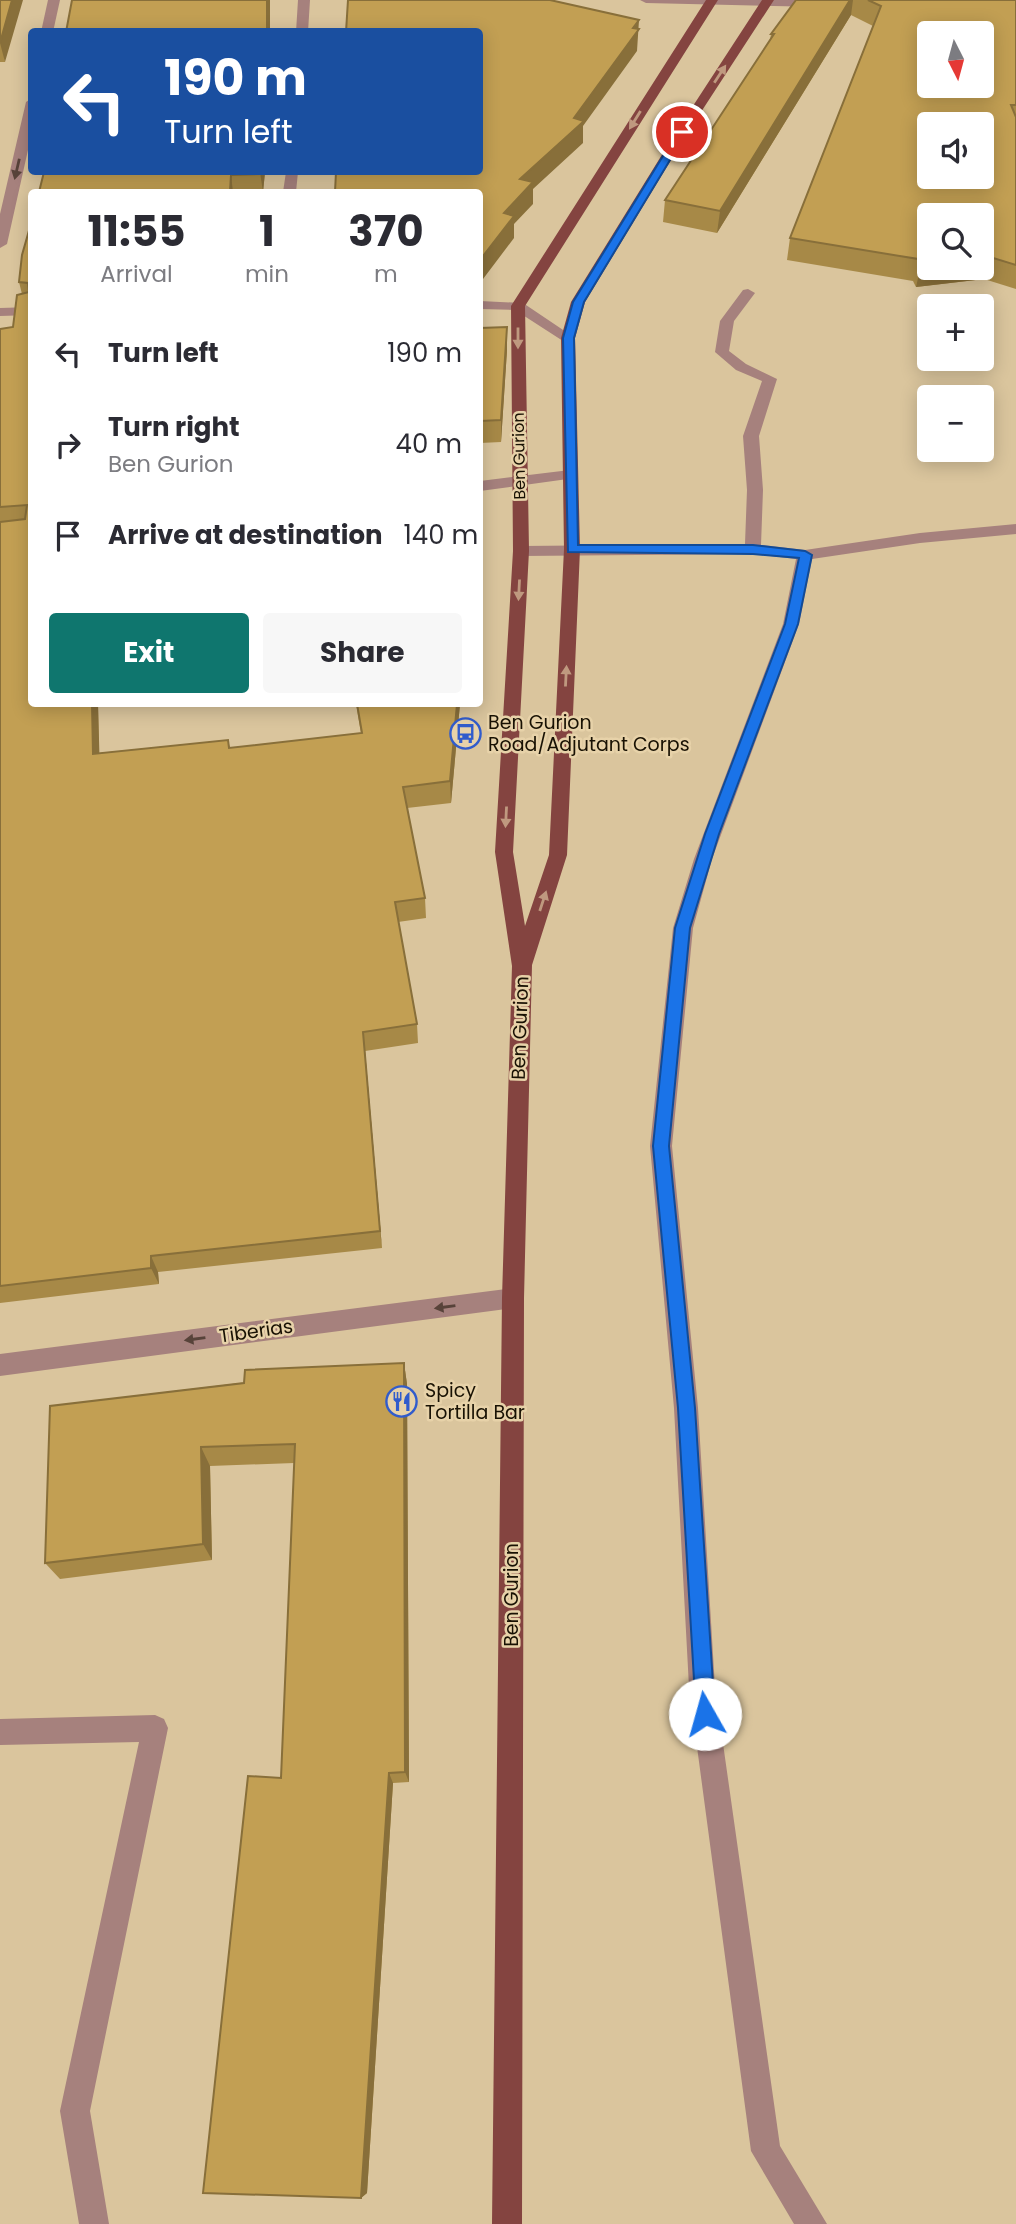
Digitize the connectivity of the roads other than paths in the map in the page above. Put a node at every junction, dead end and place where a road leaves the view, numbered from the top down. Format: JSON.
{"nodes":[{"id":1,"x":54,"y":0,"type":"edge"},
{"id":2,"x":304,"y":0,"type":"edge"},
{"id":3,"x":646,"y":0,"type":"edge"},
{"id":4,"x":711,"y":0,"type":"edge"},
{"id":5,"x":768,"y":1,"type":"edge"},
{"id":6,"x":831,"y":2,"type":"edge"},
{"id":7,"x":48,"y":28,"type":"edge"},
{"id":8,"x":302,"y":28,"type":"edge"},
{"id":9,"x":28,"y":120,"type":"edge"},
{"id":10,"x":0,"y":244,"type":"edge"},
{"id":11,"x":748,"y":293,"type":"dead end"},
{"id":12,"x":483,"y":305,"type":"edge"},
{"id":13,"x":518,"y":306,"type":"junction"},
{"id":14,"x":28,"y":311,"type":"edge"},
{"id":15,"x":0,"y":312,"type":"edge"},
{"id":16,"x":568,"y":338,"type":"junction"},
{"id":17,"x":570,"y":475,"type":"junction"},
{"id":18,"x":518,"y":482,"type":"junction"},
{"id":19,"x":483,"y":486,"type":"edge"},
{"id":20,"x":1016,"y":529,"type":"edge"},
{"id":21,"x":572,"y":549,"type":"junction"},
{"id":22,"x":753,"y":550,"type":"junction"},
{"id":23,"x":521,"y":551,"type":"junction"},
{"id":24,"x":805,"y":555,"type":"junction"},
{"id":25,"x":522,"y":966,"type":"junction"},
{"id":26,"x":513,"y":1298,"type":"junction"},
{"id":27,"x":0,"y":1365,"type":"edge"},
{"id":28,"x":0,"y":1732,"type":"edge"},
{"id":29,"x":94,"y":2224,"type":"edge"},
{"id":30,"x":507,"y":2224,"type":"edge"},
{"id":31,"x":812,"y":2224,"type":"edge"}],
"edges":[{"from":1,"to":7,"type":"street"},
{"from":2,"to":8,"type":"street"},
{"from":3,"to":4,"type":"street"},
{"from":4,"to":5,"type":"street"},
{"from":4,"to":13,"type":"main road","one_way":true},
{"from":5,"to":6,"type":"street"},
{"from":16,"to":5,"type":"main road","name":"Ben Gurion","one_way":true},
{"from":9,"to":10,"type":"street","one_way":true},
{"from":11,"to":22,"type":"street"},
{"from":12,"to":13,"type":"street"},
{"from":13,"to":16,"type":"street"},
{"from":13,"to":18,"type":"main road","name":"Ben Gurion","one_way":true},
{"from":14,"to":15,"type":"street"},
{"from":16,"to":17,"type":"main road","name":"Ben Gurion"},
{"from":17,"to":18,"type":"street"},
{"from":17,"to":21,"type":"main road","name":"Ben Gurion"},
{"from":18,"to":19,"type":"street"},
{"from":18,"to":23,"type":"main road","name":"Ben Gurion"},
{"from":20,"to":24,"type":"street"},
{"from":21,"to":22,"type":"street"},
{"from":21,"to":23,"type":"street"},
{"from":25,"to":21,"type":"main road","name":"Ben Gurion","one_way":true},
{"from":22,"to":24,"type":"street"},
{"from":23,"to":25,"type":"main road","name":"Ben Gurion","one_way":true},
{"from":24,"to":31,"type":"street"},
{"from":25,"to":26,"type":"main road","name":"Ben Gurion"},
{"from":26,"to":27,"type":"street","name":"Tiberias","one_way":true},
{"from":26,"to":30,"type":"main road","name":"Ben Gurion"},
{"from":28,"to":29,"type":"street"}]}
